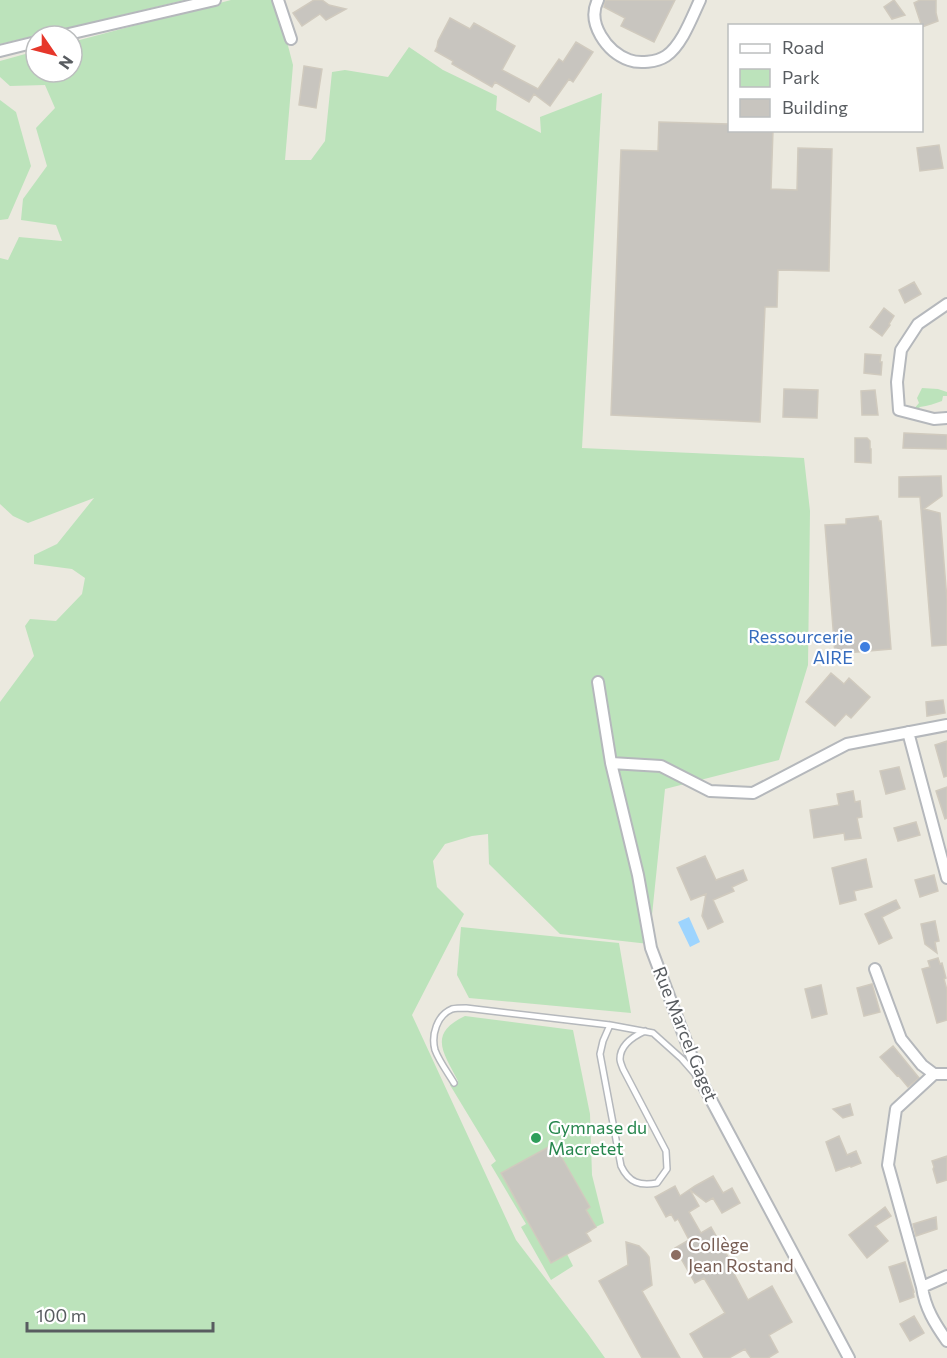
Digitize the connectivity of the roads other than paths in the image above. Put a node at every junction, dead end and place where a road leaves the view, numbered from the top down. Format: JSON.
{"nodes":[{"id":1,"x":215,"y":0,"type":"edge"},
{"id":2,"x":278,"y":0,"type":"edge"},
{"id":3,"x":598,"y":0,"type":"edge"},
{"id":4,"x":700,"y":0,"type":"edge"},
{"id":5,"x":84,"y":30,"type":"edge"},
{"id":6,"x":291,"y":39,"type":"dead end"},
{"id":7,"x":24,"y":45,"type":"edge"},
{"id":8,"x":0,"y":51,"type":"edge"},
{"id":9,"x":947,"y":304,"type":"edge"},
{"id":10,"x":947,"y":418,"type":"edge"},
{"id":11,"x":598,"y":682,"type":"dead end"},
{"id":12,"x":947,"y":725,"type":"edge"},
{"id":13,"x":908,"y":732,"type":"junction"},
{"id":14,"x":610,"y":763,"type":"junction"},
{"id":15,"x":947,"y":878,"type":"edge"},
{"id":16,"x":875,"y":969,"type":"dead end"},
{"id":17,"x":609,"y":1024,"type":"junction"},
{"id":18,"x":645,"y":1031,"type":"junction"},
{"id":19,"x":934,"y":1074,"type":"junction"},
{"id":20,"x":947,"y":1074,"type":"edge"},
{"id":21,"x":701,"y":1081,"type":"junction"},
{"id":22,"x":454,"y":1083,"type":"dead end"},
{"id":23,"x":947,"y":1276,"type":"edge"},
{"id":24,"x":922,"y":1287,"type":"junction"},
{"id":25,"x":947,"y":1341,"type":"edge"},
{"id":26,"x":849,"y":1358,"type":"edge"}],
"edges":[{"from":1,"to":5,"type":"street"},
{"from":2,"to":6,"type":"street"},
{"from":3,"to":4,"type":"street"},
{"from":7,"to":8,"type":"street"},
{"from":9,"to":10,"type":"street"},
{"from":11,"to":14,"type":"street","name":"Rue Marcel Gaget"},
{"from":12,"to":13,"type":"street"},
{"from":13,"to":14,"type":"street"},
{"from":13,"to":15,"type":"street"},
{"from":14,"to":21,"type":"street","name":"Rue Marcel Gaget"},
{"from":16,"to":19,"type":"street"},
{"from":17,"to":18,"type":"lane"},
{"from":17,"to":18,"type":"lane"},
{"from":17,"to":22,"type":"lane"},
{"from":18,"to":21,"type":"lane"},
{"from":19,"to":20,"type":"street"},
{"from":19,"to":24,"type":"street"},
{"from":21,"to":26,"type":"street","name":"Rue Marcel Gaget"},
{"from":23,"to":24,"type":"street"},
{"from":24,"to":25,"type":"street"}]}
